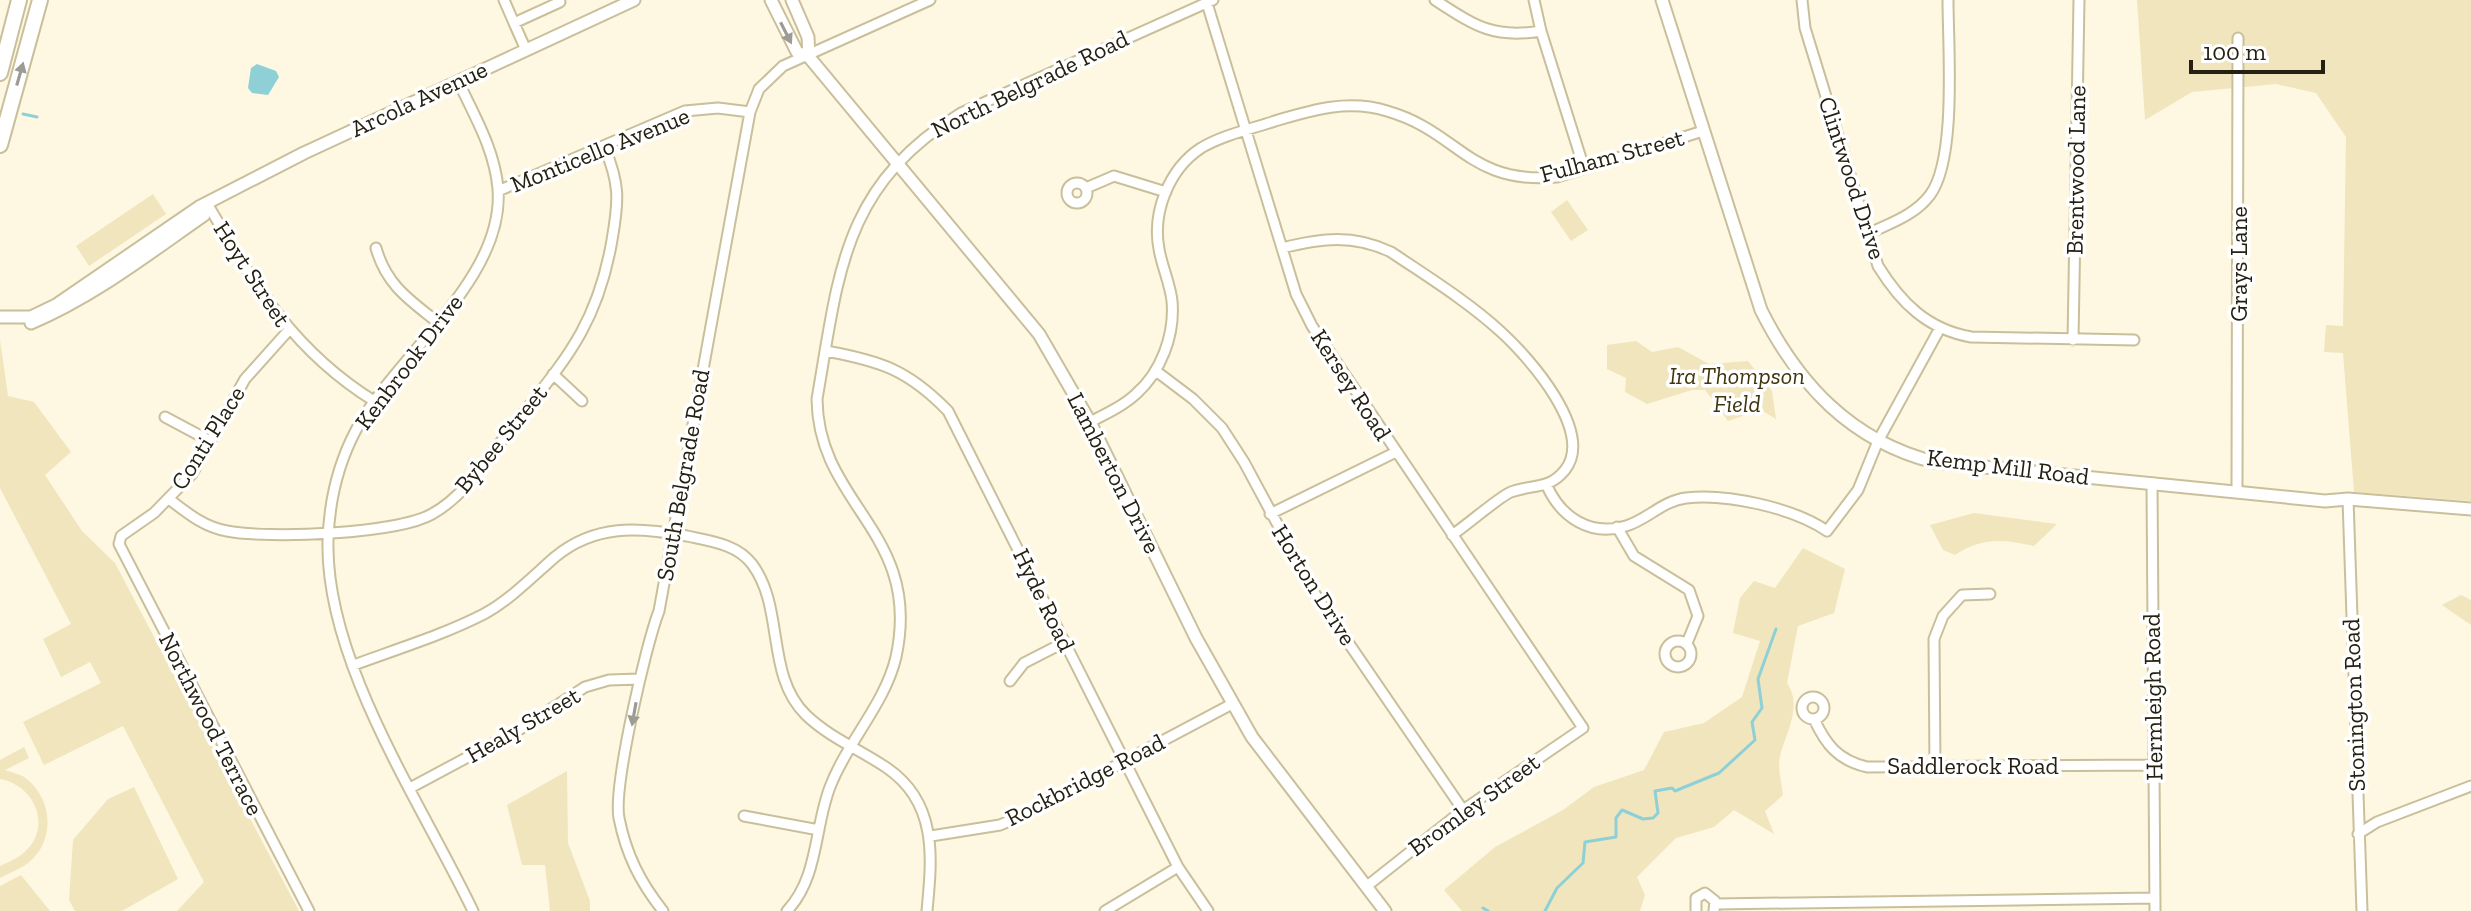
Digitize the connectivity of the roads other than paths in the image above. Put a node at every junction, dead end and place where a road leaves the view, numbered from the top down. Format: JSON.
{"nodes":[{"id":1,"x":19,"y":0,"type":"edge"},
{"id":2,"x":40,"y":0,"type":"edge"},
{"id":3,"x":504,"y":0,"type":"edge"},
{"id":4,"x":634,"y":0,"type":"edge"},
{"id":5,"x":771,"y":0,"type":"edge"},
{"id":6,"x":792,"y":0,"type":"edge"},
{"id":7,"x":930,"y":0,"type":"edge"},
{"id":8,"x":1435,"y":0,"type":"edge"},
{"id":9,"x":1534,"y":0,"type":"edge"},
{"id":10,"x":1662,"y":0,"type":"edge"},
{"id":11,"x":1802,"y":0,"type":"edge"},
{"id":12,"x":1948,"y":0,"type":"edge"},
{"id":13,"x":2079,"y":0,"type":"edge"},
{"id":14,"x":1208,"y":1,"type":"edge"},
{"id":15,"x":560,"y":2,"type":"dead end"},
{"id":16,"x":514,"y":23,"type":"junction"},
{"id":17,"x":1541,"y":31,"type":"junction"},
{"id":18,"x":2238,"y":38,"type":"dead end"},
{"id":19,"x":526,"y":50,"type":"junction"},
{"id":20,"x":809,"y":57,"type":"junction"},
{"id":21,"x":0,"y":73,"type":"edge"},
{"id":22,"x":458,"y":81,"type":"junction"},
{"id":23,"x":750,"y":112,"type":"junction"},
{"id":24,"x":1246,"y":131,"type":"junction"},
{"id":25,"x":1703,"y":131,"type":"junction"},
{"id":26,"x":0,"y":145,"type":"edge"},
{"id":27,"x":604,"y":146,"type":"junction"},
{"id":28,"x":897,"y":161,"type":"junction"},
{"id":29,"x":1584,"y":168,"type":"junction"},
{"id":30,"x":1086,"y":188,"type":"dead end"},
{"id":31,"x":498,"y":191,"type":"junction"},
{"id":32,"x":1166,"y":192,"type":"junction"},
{"id":33,"x":208,"y":205,"type":"junction"},
{"id":34,"x":1868,"y":234,"type":"junction"},
{"id":35,"x":376,"y":248,"type":"dead end"},
{"id":36,"x":1282,"y":248,"type":"junction"},
{"id":37,"x":0,"y":317,"type":"edge"},
{"id":38,"x":436,"y":321,"type":"junction"},
{"id":39,"x":0,"y":326,"type":"edge"},
{"id":40,"x":1940,"y":328,"type":"junction"},
{"id":41,"x":288,"y":331,"type":"junction"},
{"id":42,"x":2073,"y":340,"type":"junction"},
{"id":43,"x":2134,"y":340,"type":"dead end"},
{"id":44,"x":826,"y":351,"type":"junction"},
{"id":45,"x":1156,"y":371,"type":"junction"},
{"id":46,"x":553,"y":374,"type":"junction"},
{"id":47,"x":374,"y":401,"type":"junction"},
{"id":48,"x":582,"y":401,"type":"dead end"},
{"id":49,"x":165,"y":417,"type":"dead end"},
{"id":50,"x":1090,"y":422,"type":"junction"},
{"id":51,"x":210,"y":441,"type":"junction"},
{"id":52,"x":1878,"y":441,"type":"junction"},
{"id":53,"x":1396,"y":452,"type":"junction"},
{"id":54,"x":2152,"y":483,"type":"junction"},
{"id":55,"x":1547,"y":486,"type":"junction"},
{"id":56,"x":2237,"y":491,"type":"junction"},
{"id":57,"x":169,"y":499,"type":"junction"},
{"id":58,"x":2346,"y":500,"type":"junction"},
{"id":59,"x":2471,"y":509,"type":"edge"},
{"id":60,"x":1270,"y":514,"type":"junction"},
{"id":61,"x":1617,"y":527,"type":"junction"},
{"id":62,"x":329,"y":531,"type":"junction"},
{"id":63,"x":672,"y":534,"type":"junction"},
{"id":64,"x":1452,"y":535,"type":"junction"},
{"id":65,"x":121,"y":536,"type":"joint"},
{"id":66,"x":1990,"y":594,"type":"dead end"},
{"id":67,"x":1065,"y":642,"type":"junction"},
{"id":68,"x":1687,"y":643,"type":"dead end"},
{"id":69,"x":354,"y":665,"type":"junction"},
{"id":70,"x":640,"y":679,"type":"junction"},
{"id":71,"x":1010,"y":681,"type":"dead end"},
{"id":72,"x":1232,"y":704,"type":"junction"},
{"id":73,"x":1814,"y":719,"type":"dead end"},
{"id":74,"x":1583,"y":728,"type":"joint"},
{"id":75,"x":850,"y":747,"type":"junction"},
{"id":76,"x":1124,"y":760,"type":"junction"},
{"id":77,"x":2155,"y":765,"type":"junction"},
{"id":78,"x":1935,"y":767,"type":"junction"},
{"id":79,"x":2471,"y":786,"type":"edge"},
{"id":80,"x":410,"y":788,"type":"junction"},
{"id":81,"x":1463,"y":810,"type":"junction"},
{"id":82,"x":744,"y":816,"type":"dead end"},
{"id":83,"x":819,"y":830,"type":"junction"},
{"id":84,"x":2358,"y":834,"type":"junction"},
{"id":85,"x":931,"y":836,"type":"junction"},
{"id":86,"x":1178,"y":867,"type":"junction"},
{"id":87,"x":1367,"y":886,"type":"junction"},
{"id":88,"x":2154,"y":898,"type":"junction"},
{"id":89,"x":1715,"y":908,"type":"edge"},
{"id":90,"x":309,"y":911,"type":"edge"},
{"id":91,"x":473,"y":911,"type":"edge"},
{"id":92,"x":663,"y":911,"type":"edge"},
{"id":93,"x":787,"y":911,"type":"edge"},
{"id":94,"x":927,"y":911,"type":"edge"},
{"id":95,"x":1105,"y":911,"type":"edge"},
{"id":96,"x":1208,"y":911,"type":"edge"},
{"id":97,"x":1385,"y":911,"type":"edge"},
{"id":98,"x":1696,"y":911,"type":"edge"},
{"id":99,"x":2155,"y":911,"type":"edge"},
{"id":100,"x":2362,"y":911,"type":"edge"}],
"edges":[{"from":1,"to":21,"type":"main road"},
{"from":26,"to":2,"type":"main road","one_way":true},
{"from":3,"to":16,"type":"street"},
{"from":4,"to":19,"type":"street","name":"Arcola Avenue"},
{"from":5,"to":20,"type":"street","name":"Lamberton Drive","one_way":true},
{"from":6,"to":20,"type":"street","name":"Lamberton Drive"},
{"from":7,"to":20,"type":"street"},
{"from":8,"to":17,"type":"street"},
{"from":9,"to":17,"type":"street"},
{"from":10,"to":25,"type":"street","name":"Kemp Mill Road"},
{"from":11,"to":34,"type":"street","name":"Clintwood Drive"},
{"from":12,"to":34,"type":"street"},
{"from":13,"to":42,"type":"street","name":"Brentwood Lane"},
{"from":14,"to":24,"type":"street","name":"Kersey Road"},
{"from":14,"to":28,"type":"street","name":"North Belgrade Road"},
{"from":15,"to":16,"type":"street"},
{"from":16,"to":19,"type":"street"},
{"from":17,"to":29,"type":"street"},
{"from":18,"to":56,"type":"street","name":"Grays Lane"},
{"from":19,"to":22,"type":"street","name":"Arcola Avenue"},
{"from":20,"to":23,"type":"street","name":"South Belgrade Road"},
{"from":20,"to":28,"type":"street","name":"Lamberton Drive"},
{"from":22,"to":31,"type":"street","name":"Kenbrook Drive"},
{"from":22,"to":33,"type":"street","name":"Arcola Avenue"},
{"from":23,"to":27,"type":"street","name":"Monticello Avenue"},
{"from":23,"to":63,"type":"street","name":"South Belgrade Road"},
{"from":24,"to":29,"type":"street","name":"Fulham Street"},
{"from":24,"to":32,"type":"street","name":"Fulham Street"},
{"from":24,"to":36,"type":"street","name":"Kersey Road"},
{"from":25,"to":29,"type":"street","name":"Fulham Street"},
{"from":25,"to":52,"type":"street","name":"Kemp Mill Road"},
{"from":27,"to":31,"type":"street","name":"Monticello Avenue"},
{"from":27,"to":46,"type":"street","name":"Bybee Street"},
{"from":28,"to":44,"type":"street","name":"North Belgrade Road"},
{"from":28,"to":50,"type":"street","name":"Lamberton Drive"},
{"from":30,"to":32,"type":"street"},
{"from":31,"to":38,"type":"street","name":"Kenbrook Drive"},
{"from":32,"to":45,"type":"street","name":"Fulham Street"},
{"from":33,"to":37,"type":"street","name":"Arcola Avenue"},
{"from":33,"to":39,"type":"street","name":"Arcola Avenue"},
{"from":33,"to":41,"type":"street","name":"Hoyt Street"},
{"from":34,"to":40,"type":"street","name":"Clintwood Drive"},
{"from":35,"to":38,"type":"street"},
{"from":36,"to":53,"type":"street","name":"Kersey Road"},
{"from":36,"to":55,"type":"street"},
{"from":38,"to":47,"type":"street","name":"Kenbrook Drive"},
{"from":40,"to":42,"type":"street","name":"Clintwood Drive"},
{"from":40,"to":52,"type":"street"},
{"from":41,"to":47,"type":"street","name":"Hoyt Street"},
{"from":41,"to":51,"type":"street","name":"Conti Place"},
{"from":42,"to":43,"type":"street","name":"Clintwood Drive"},
{"from":44,"to":67,"type":"street","name":"Hyde Road"},
{"from":44,"to":75,"type":"street","name":"North Belgrade Road"},
{"from":45,"to":50,"type":"street","name":"Fulham Street"},
{"from":45,"to":60,"type":"street","name":"Horton Drive"},
{"from":46,"to":48,"type":"street"},
{"from":46,"to":62,"type":"street","name":"Bybee Street"},
{"from":47,"to":62,"type":"street","name":"Kenbrook Drive"},
{"from":49,"to":51,"type":"street"},
{"from":50,"to":72,"type":"street","name":"Lamberton Drive"},
{"from":51,"to":57,"type":"street","name":"Conti Place"},
{"from":52,"to":54,"type":"street","name":"Kemp Mill Road"},
{"from":52,"to":61,"type":"street"},
{"from":53,"to":60,"type":"street"},
{"from":53,"to":64,"type":"street","name":"Kersey Road"},
{"from":54,"to":56,"type":"street","name":"Kemp Mill Road"},
{"from":54,"to":77,"type":"street","name":"Hermleigh Road"},
{"from":55,"to":61,"type":"street"},
{"from":55,"to":64,"type":"street"},
{"from":56,"to":58,"type":"street","name":"Kemp Mill Road"},
{"from":57,"to":62,"type":"street","name":"Bybee Street"},
{"from":57,"to":65,"type":"street","name":"Conti Place"},
{"from":58,"to":59,"type":"street","name":"Kemp Mill Road"},
{"from":58,"to":84,"type":"street","name":"Stonington Road"},
{"from":60,"to":81,"type":"street","name":"Horton Drive"},
{"from":61,"to":68,"type":"street"},
{"from":62,"to":69,"type":"street","name":"Kenbrook Drive"},
{"from":63,"to":69,"type":"street"},
{"from":63,"to":70,"type":"street","name":"South Belgrade Road"},
{"from":63,"to":75,"type":"street"},
{"from":64,"to":74,"type":"street","name":"Kersey Road"},
{"from":65,"to":90,"type":"street","name":"Northwood Terrace"},
{"from":66,"to":78,"type":"street"},
{"from":67,"to":71,"type":"street"},
{"from":67,"to":76,"type":"street","name":"Hyde Road"},
{"from":69,"to":80,"type":"street","name":"Kenbrook Drive"},
{"from":70,"to":80,"type":"street","name":"Healy Street"},
{"from":70,"to":92,"type":"street","name":"South Belgrade Road","one_way":true},
{"from":72,"to":76,"type":"street","name":"Rockbridge Road"},
{"from":72,"to":87,"type":"street","name":"Lamberton Drive"},
{"from":73,"to":78,"type":"street","name":"Saddlerock Road"},
{"from":74,"to":81,"type":"street","name":"Bromley Street"},
{"from":75,"to":83,"type":"street","name":"North Belgrade Road"},
{"from":75,"to":85,"type":"street"},
{"from":76,"to":85,"type":"street","name":"Rockbridge Road"},
{"from":76,"to":86,"type":"street","name":"Hyde Road"},
{"from":77,"to":78,"type":"street","name":"Saddlerock Road"},
{"from":77,"to":88,"type":"street","name":"Hermleigh Road"},
{"from":79,"to":84,"type":"street"},
{"from":80,"to":91,"type":"street","name":"Kenbrook Drive"},
{"from":81,"to":87,"type":"street","name":"Bromley Street"},
{"from":82,"to":83,"type":"street"},
{"from":83,"to":93,"type":"street","name":"North Belgrade Road"},
{"from":84,"to":100,"type":"street","name":"Stonington Road"},
{"from":85,"to":94,"type":"street"},
{"from":86,"to":95,"type":"street"},
{"from":86,"to":96,"type":"street","name":"Hyde Road"},
{"from":87,"to":97,"type":"street","name":"Lamberton Drive"},
{"from":88,"to":89,"type":"street"},
{"from":88,"to":99,"type":"street","name":"Hermleigh Road"},
{"from":89,"to":98,"type":"street"}]}
